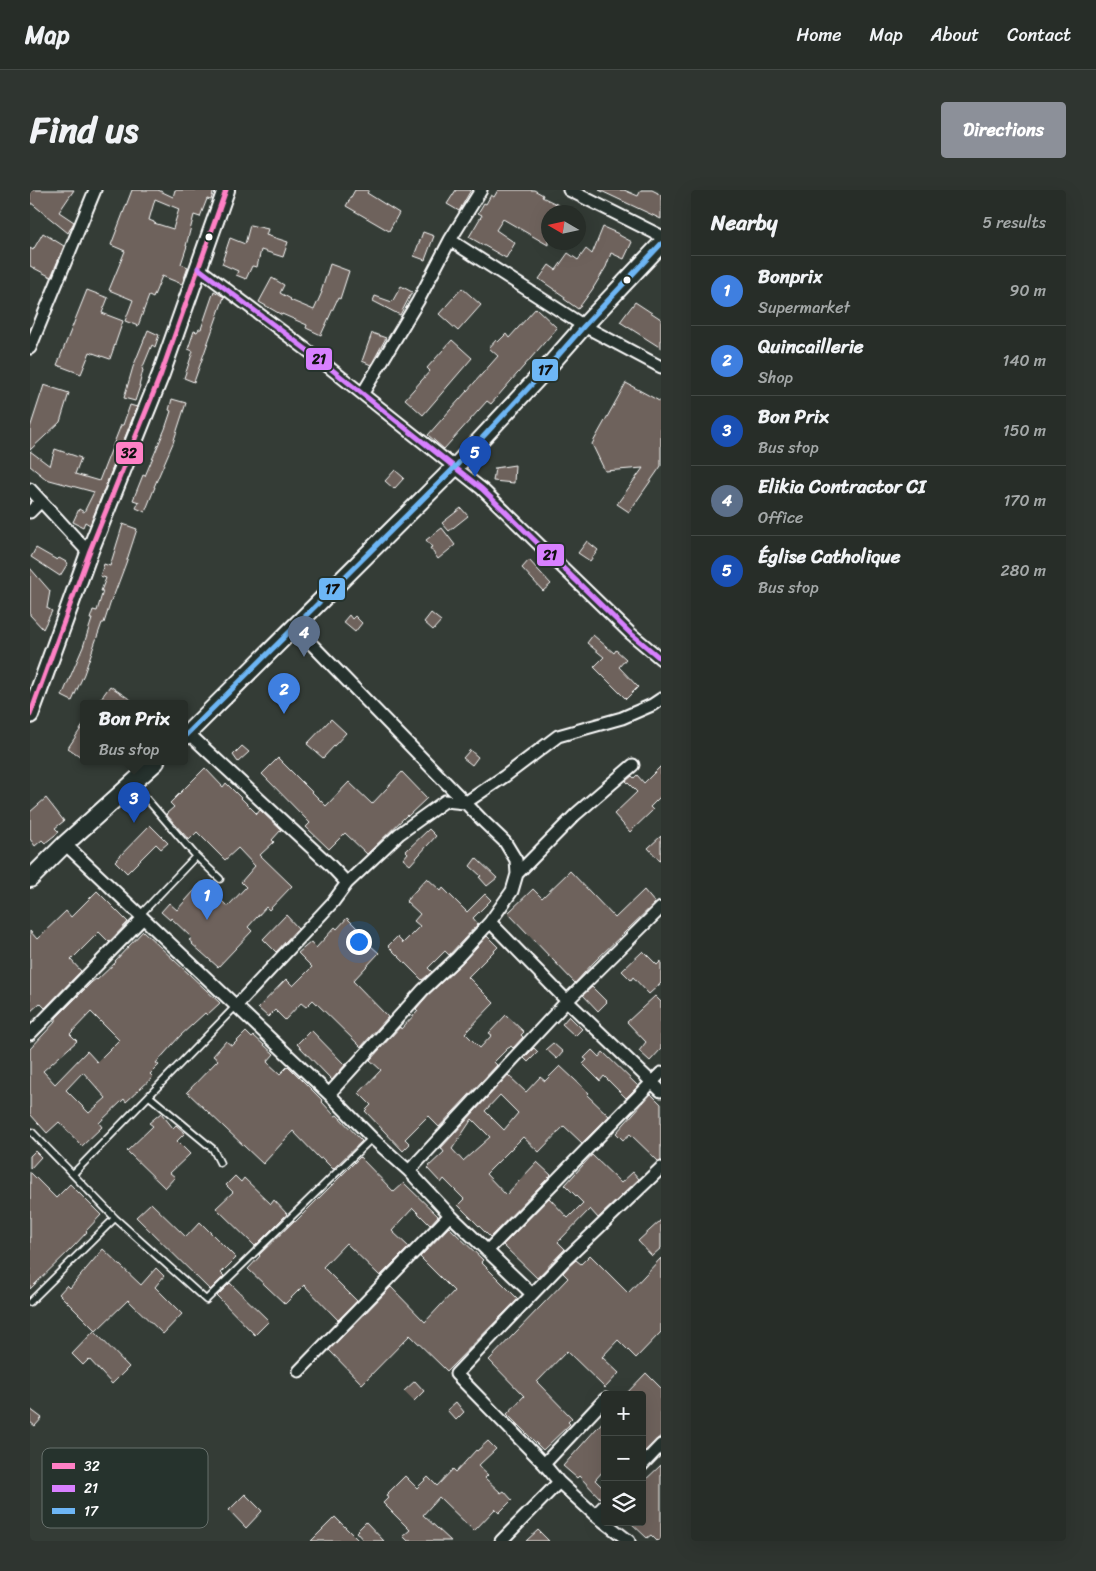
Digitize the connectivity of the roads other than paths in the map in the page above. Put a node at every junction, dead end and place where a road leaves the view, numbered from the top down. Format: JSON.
{"nodes":[{"id":1,"x":95,"y":190,"type":"edge"},
{"id":2,"x":226,"y":190,"type":"edge"},
{"id":3,"x":481,"y":190,"type":"edge"},
{"id":4,"x":569,"y":190,"type":"edge"},
{"id":5,"x":661,"y":236,"type":"edge"},
{"id":6,"x":450,"y":240,"type":"junction"},
{"id":7,"x":661,"y":244,"type":"edge"},
{"id":8,"x":198,"y":268,"type":"junction"},
{"id":9,"x":584,"y":326,"type":"junction"},
{"id":10,"x":30,"y":348,"type":"edge"},
{"id":11,"x":661,"y":367,"type":"edge"},
{"id":12,"x":363,"y":393,"type":"junction"},
{"id":13,"x":455,"y":467,"type":"junction"},
{"id":14,"x":30,"y":489,"type":"edge"},
{"id":15,"x":41,"y":501,"type":"junction"},
{"id":16,"x":30,"y":512,"type":"edge"},
{"id":17,"x":89,"y":553,"type":"junction"},
{"id":18,"x":295,"y":626,"type":"junction"},
{"id":19,"x":661,"y":659,"type":"edge"},
{"id":20,"x":661,"y":698,"type":"edge"},
{"id":21,"x":30,"y":715,"type":"edge"},
{"id":22,"x":188,"y":733,"type":"edge"},
{"id":23,"x":188,"y":737,"type":"edge"},
{"id":24,"x":153,"y":765,"type":"edge"},
{"id":25,"x":633,"y":765,"type":"dead end"},
{"id":26,"x":133,"y":783,"type":"junction"},
{"id":27,"x":465,"y":803,"type":"junction"},
{"id":28,"x":64,"y":844,"type":"junction"},
{"id":29,"x":196,"y":856,"type":"junction"},
{"id":30,"x":517,"y":874,"type":"junction"},
{"id":31,"x":30,"y":879,"type":"edge"},
{"id":32,"x":220,"y":879,"type":"dead end"},
{"id":33,"x":347,"y":883,"type":"junction"},
{"id":34,"x":661,"y":908,"type":"edge"},
{"id":35,"x":141,"y":917,"type":"junction"},
{"id":36,"x":490,"y":922,"type":"junction"},
{"id":37,"x":567,"y":1001,"type":"junction"},
{"id":38,"x":236,"y":1006,"type":"junction"},
{"id":39,"x":30,"y":1034,"type":"edge"},
{"id":40,"x":661,"y":1073,"type":"edge"},
{"id":41,"x":651,"y":1083,"type":"junction"},
{"id":42,"x":661,"y":1091,"type":"edge"},
{"id":43,"x":329,"y":1094,"type":"junction"},
{"id":44,"x":149,"y":1096,"type":"junction"},
{"id":45,"x":31,"y":1133,"type":"edge"},
{"id":46,"x":372,"y":1138,"type":"junction"},
{"id":47,"x":220,"y":1163,"type":"dead end"},
{"id":48,"x":661,"y":1168,"type":"edge"},
{"id":49,"x":408,"y":1171,"type":"junction"},
{"id":50,"x":73,"y":1174,"type":"junction"},
{"id":51,"x":450,"y":1215,"type":"junction"},
{"id":52,"x":115,"y":1218,"type":"junction"},
{"id":53,"x":487,"y":1251,"type":"junction"},
{"id":54,"x":532,"y":1294,"type":"junction"},
{"id":55,"x":30,"y":1302,"type":"edge"},
{"id":56,"x":299,"y":1371,"type":"dead end"},
{"id":57,"x":601,"y":1403,"type":"edge"},
{"id":58,"x":661,"y":1445,"type":"edge"},
{"id":59,"x":646,"y":1461,"type":"edge"},
{"id":60,"x":544,"y":1464,"type":"junction"},
{"id":61,"x":559,"y":1482,"type":"junction"},
{"id":62,"x":601,"y":1509,"type":"edge"},
{"id":63,"x":595,"y":1515,"type":"junction"},
{"id":64,"x":501,"y":1541,"type":"edge"},
{"id":65,"x":629,"y":1541,"type":"edge"}],
"edges":[{"from":1,"to":10,"type":"street"},
{"from":2,"to":8,"type":"street"},
{"from":3,"to":6,"type":"street"},
{"from":4,"to":5,"type":"street"},
{"from":6,"to":9,"type":"street"},
{"from":6,"to":12,"type":"street"},
{"from":7,"to":9,"type":"street"},
{"from":8,"to":12,"type":"street"},
{"from":8,"to":17,"type":"street"},
{"from":9,"to":11,"type":"street"},
{"from":9,"to":13,"type":"street"},
{"from":12,"to":13,"type":"street"},
{"from":13,"to":18,"type":"street"},
{"from":13,"to":19,"type":"street"},
{"from":14,"to":15,"type":"street"},
{"from":15,"to":16,"type":"street"},
{"from":15,"to":17,"type":"street"},
{"from":17,"to":21,"type":"street"},
{"from":18,"to":22,"type":"street"},
{"from":18,"to":27,"type":"street"},
{"from":20,"to":27,"type":"street"},
{"from":23,"to":33,"type":"street"},
{"from":24,"to":26,"type":"street"},
{"from":25,"to":30,"type":"street"},
{"from":26,"to":28,"type":"street"},
{"from":26,"to":29,"type":"lane"},
{"from":27,"to":30,"type":"street"},
{"from":27,"to":33,"type":"street"},
{"from":28,"to":31,"type":"street"},
{"from":28,"to":35,"type":"street"},
{"from":29,"to":32,"type":"lane"},
{"from":29,"to":35,"type":"lane"},
{"from":30,"to":36,"type":"street"},
{"from":33,"to":38,"type":"street"},
{"from":34,"to":37,"type":"street"},
{"from":35,"to":38,"type":"street"},
{"from":35,"to":39,"type":"street"},
{"from":36,"to":37,"type":"street"},
{"from":36,"to":43,"type":"street"},
{"from":37,"to":41,"type":"street"},
{"from":37,"to":49,"type":"street"},
{"from":38,"to":43,"type":"street"},
{"from":38,"to":44,"type":"lane"},
{"from":40,"to":41,"type":"street"},
{"from":41,"to":42,"type":"street"},
{"from":41,"to":53,"type":"street"},
{"from":43,"to":46,"type":"street"},
{"from":44,"to":47,"type":"lane"},
{"from":44,"to":50,"type":"lane"},
{"from":45,"to":50,"type":"lane"},
{"from":46,"to":49,"type":"street"},
{"from":46,"to":52,"type":"lane"},
{"from":48,"to":54,"type":"street"},
{"from":49,"to":51,"type":"street"},
{"from":50,"to":52,"type":"lane"},
{"from":51,"to":53,"type":"street"},
{"from":51,"to":56,"type":"street"},
{"from":52,"to":55,"type":"lane"},
{"from":53,"to":54,"type":"street"},
{"from":54,"to":60,"type":"street"},
{"from":57,"to":60,"type":"street"},
{"from":58,"to":59,"type":"street"},
{"from":60,"to":61,"type":"street"},
{"from":61,"to":63,"type":"street"},
{"from":61,"to":64,"type":"street"},
{"from":62,"to":63,"type":"street"},
{"from":63,"to":65,"type":"street"}]}
